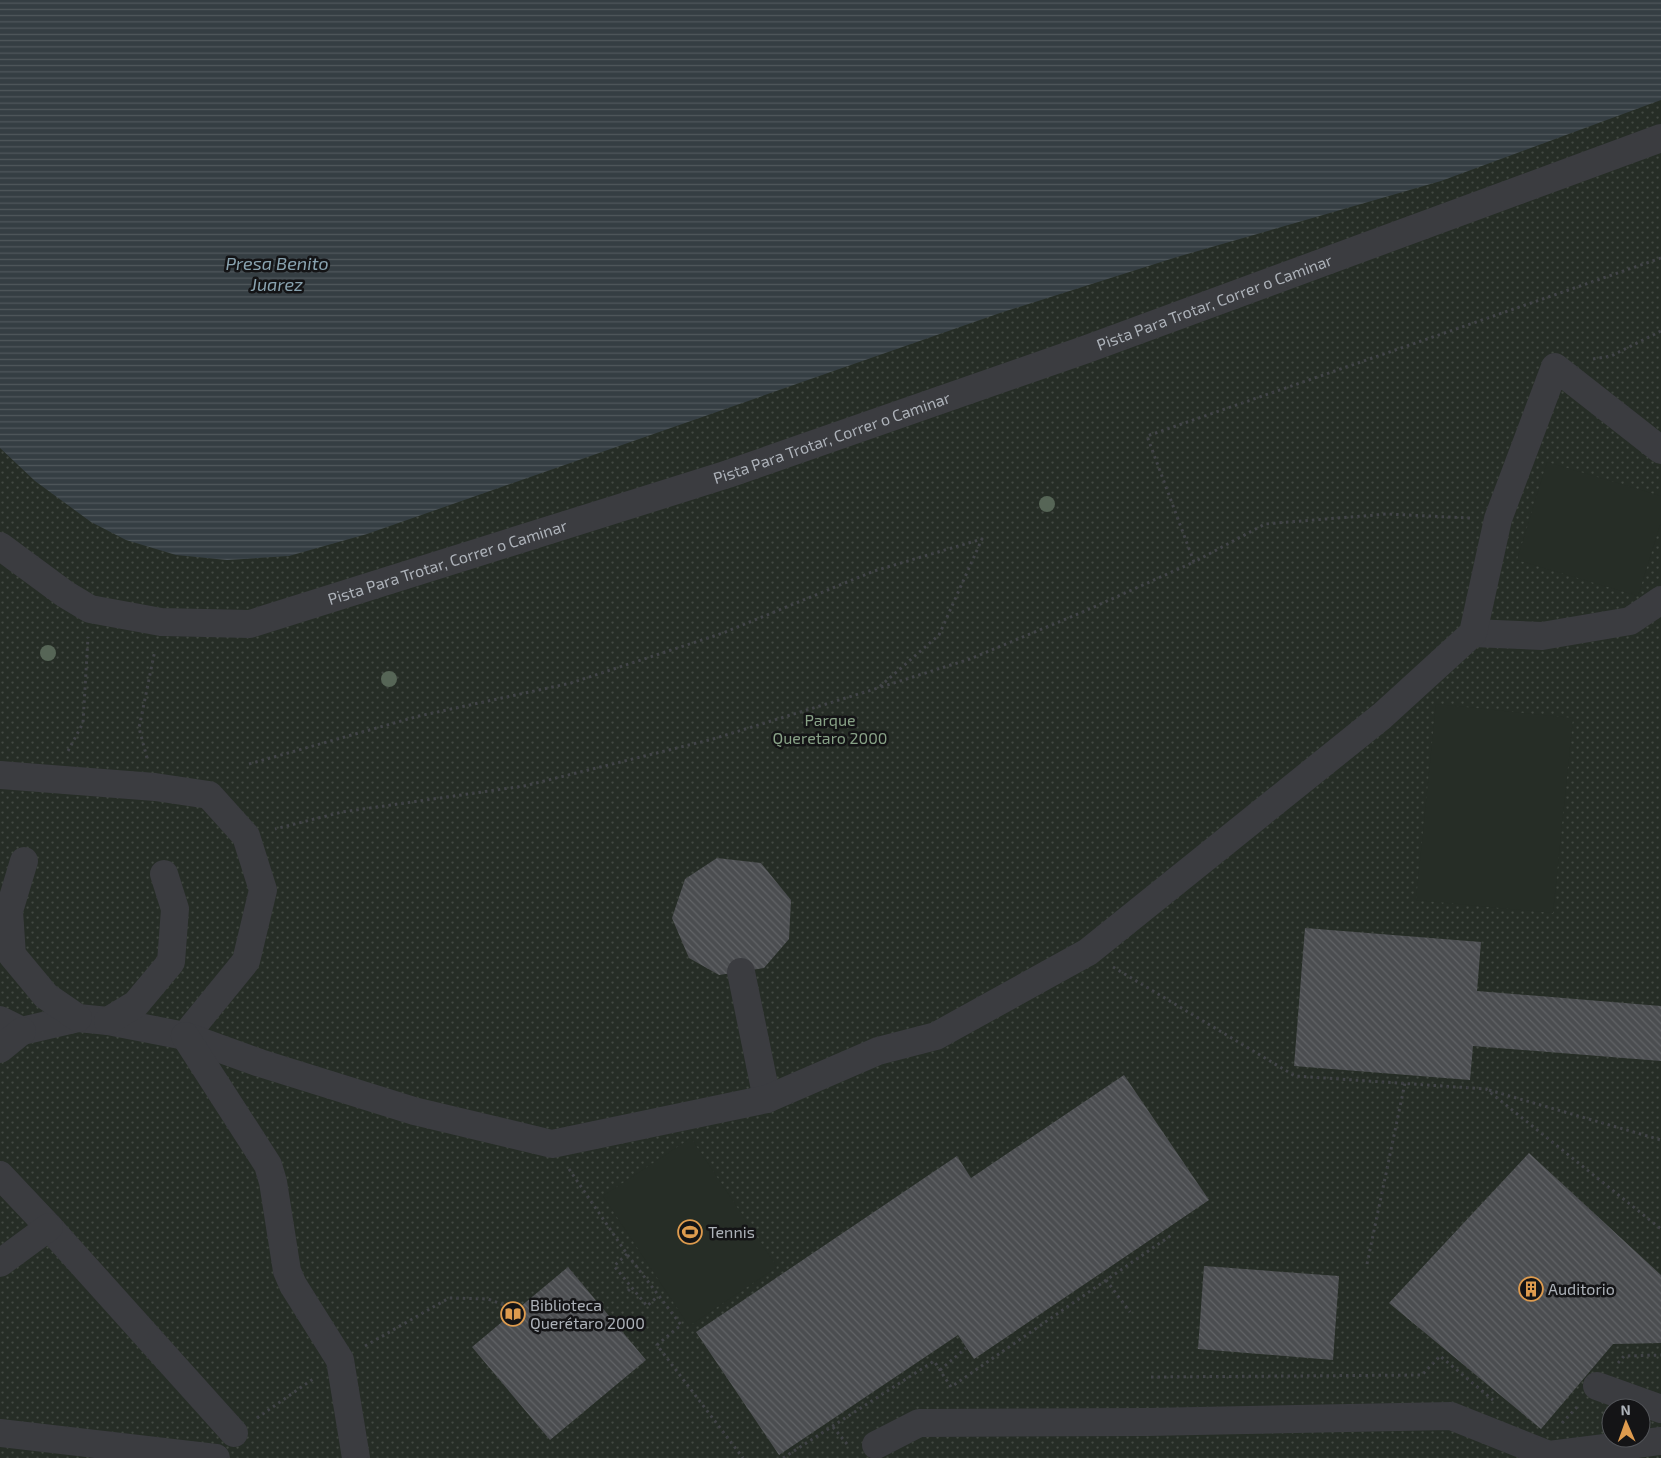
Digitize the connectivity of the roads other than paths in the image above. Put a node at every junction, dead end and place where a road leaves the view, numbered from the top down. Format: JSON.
{"nodes":[{"id":1,"x":1661,"y":138,"type":"edge"},
{"id":2,"x":1661,"y":450,"type":"edge"},
{"id":3,"x":0,"y":546,"type":"edge"},
{"id":4,"x":1661,"y":600,"type":"edge"},
{"id":5,"x":1473,"y":633,"type":"junction"},
{"id":6,"x":0,"y":775,"type":"edge"},
{"id":7,"x":24,"y":861,"type":"dead end"},
{"id":8,"x":164,"y":874,"type":"dead end"},
{"id":9,"x":741,"y":972,"type":"dead end"},
{"id":10,"x":78,"y":1018,"type":"junction"},
{"id":11,"x":108,"y":1021,"type":"junction"},
{"id":12,"x":11,"y":1026,"type":"edge"},
{"id":13,"x":185,"y":1036,"type":"junction"},
{"id":14,"x":0,"y":1049,"type":"edge"},
{"id":15,"x":767,"y":1099,"type":"junction"},
{"id":16,"x":0,"y":1175,"type":"edge"},
{"id":17,"x":49,"y":1227,"type":"junction"},
{"id":18,"x":0,"y":1263,"type":"edge"},
{"id":19,"x":1597,"y":1386,"type":"road end"},
{"id":20,"x":1661,"y":1409,"type":"edge"},
{"id":21,"x":234,"y":1433,"type":"road end"},
{"id":22,"x":0,"y":1434,"type":"edge"},
{"id":23,"x":1661,"y":1441,"type":"edge"},
{"id":24,"x":876,"y":1444,"type":"dead end"},
{"id":25,"x":216,"y":1458,"type":"edge"},
{"id":26,"x":356,"y":1458,"type":"edge"}],
"edges":[{"from":1,"to":3,"type":"street","name":"Pista Para Trotar, Correr o Caminar"},
{"from":2,"to":5,"type":"street"},
{"from":4,"to":5,"type":"street"},
{"from":5,"to":15,"type":"street"},
{"from":6,"to":13,"type":"street"},
{"from":7,"to":10,"type":"street"},
{"from":8,"to":11,"type":"street"},
{"from":9,"to":15,"type":"street"},
{"from":10,"to":11,"type":"street"},
{"from":10,"to":12,"type":"street"},
{"from":11,"to":13,"type":"street"},
{"from":12,"to":14,"type":"street"},
{"from":13,"to":15,"type":"street"},
{"from":13,"to":26,"type":"street"},
{"from":16,"to":17,"type":"street"},
{"from":17,"to":18,"type":"street"},
{"from":17,"to":21,"type":"street"},
{"from":19,"to":20,"type":"street"},
{"from":22,"to":25,"type":"street"},
{"from":23,"to":24,"type":"street"}]}
